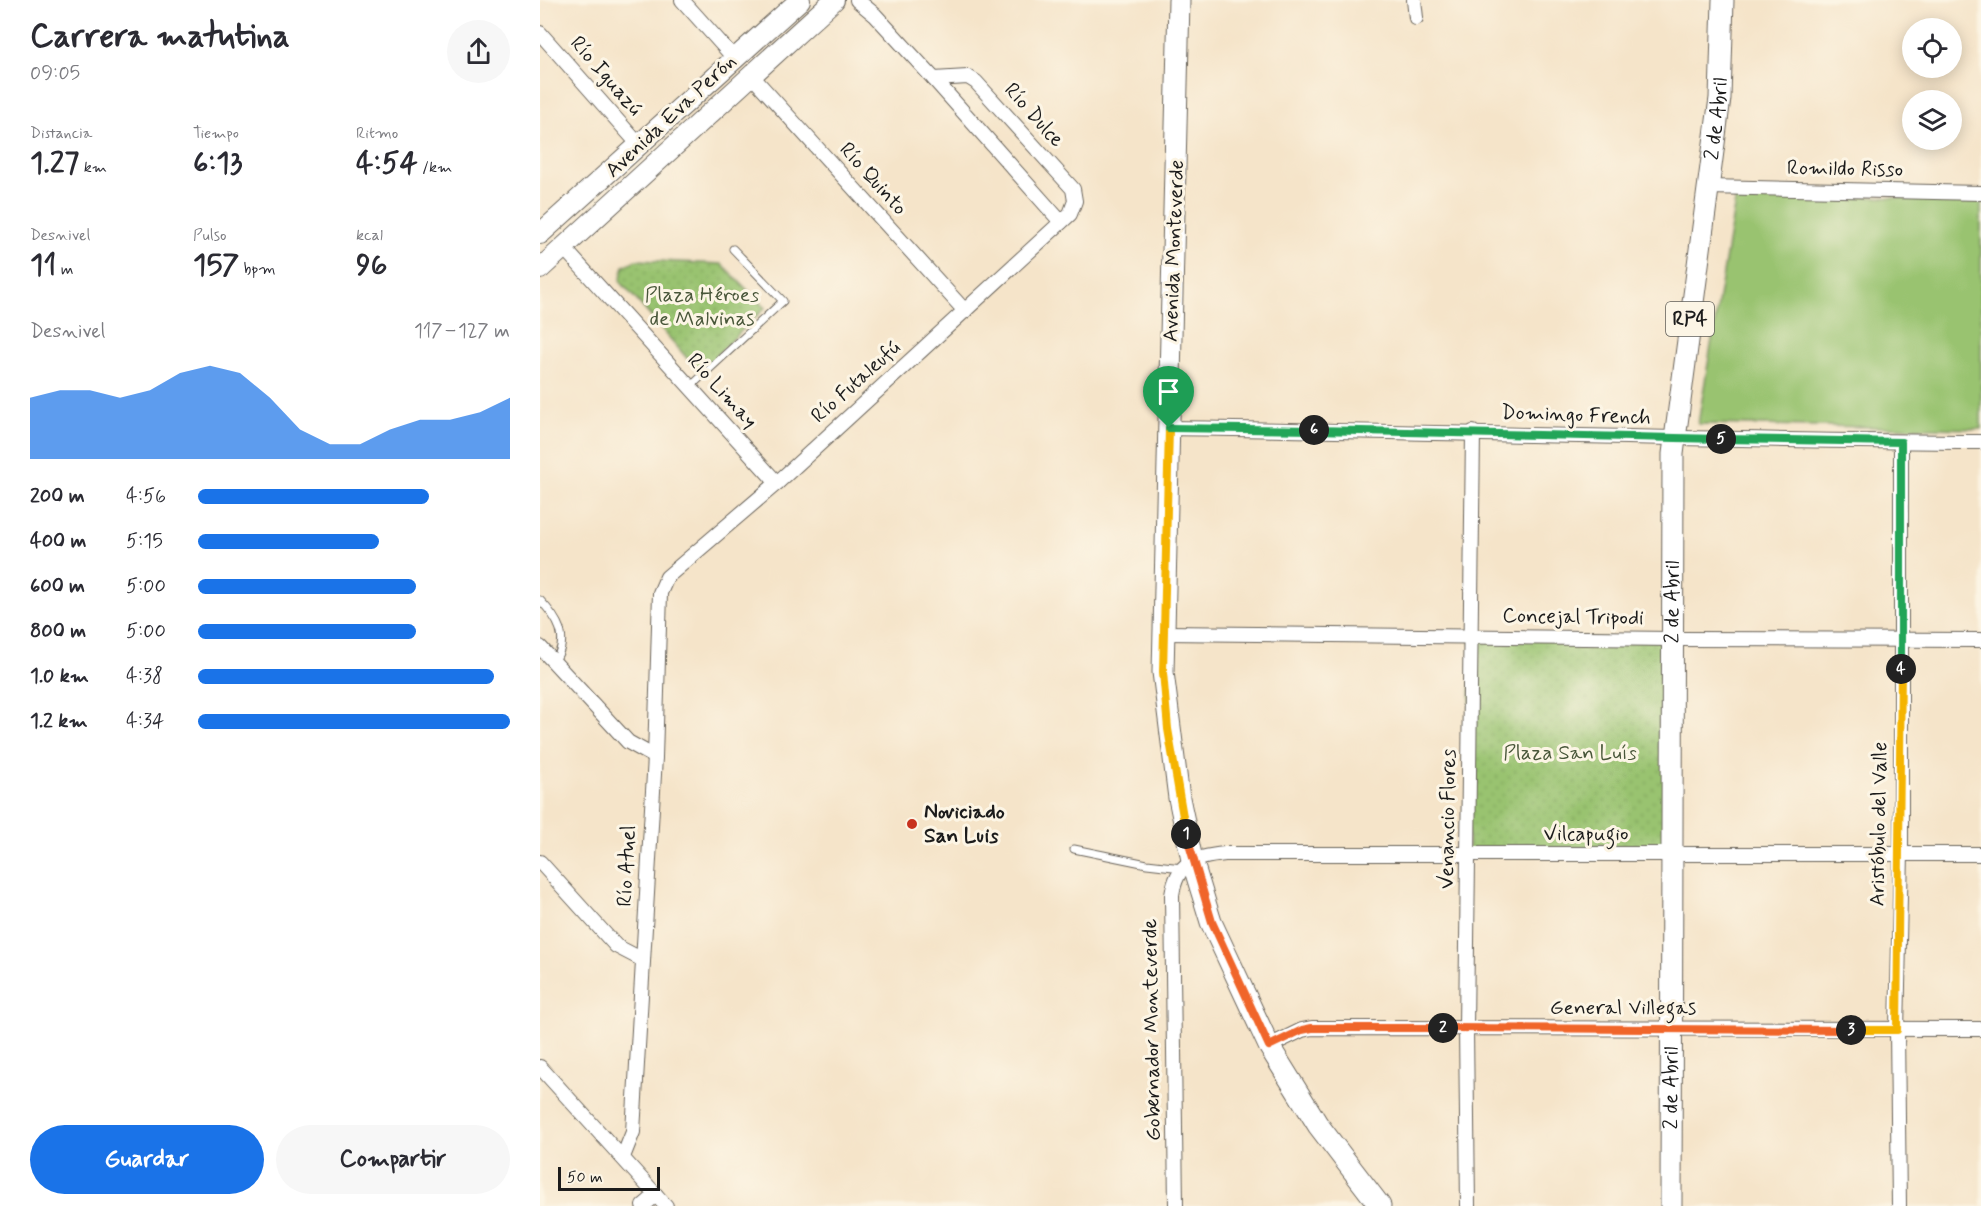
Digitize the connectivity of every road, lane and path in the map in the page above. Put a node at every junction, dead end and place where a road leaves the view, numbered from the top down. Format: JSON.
{"nodes":[{"id":1,"x":682,"y":0,"type":"edge"},
{"id":2,"x":800,"y":0,"type":"edge"},
{"id":3,"x":834,"y":0,"type":"edge"},
{"id":4,"x":857,"y":0,"type":"edge"},
{"id":5,"x":876,"y":0,"type":"edge"},
{"id":6,"x":1179,"y":0,"type":"edge"},
{"id":7,"x":1414,"y":0,"type":"edge"},
{"id":8,"x":1723,"y":0,"type":"edge"},
{"id":9,"x":784,"y":14,"type":"junction"},
{"id":10,"x":875,"y":15,"type":"junction"},
{"id":11,"x":1416,"y":18,"type":"dead end"},
{"id":12,"x":799,"y":30,"type":"junction"},
{"id":13,"x":540,"y":33,"type":"edge"},
{"id":14,"x":735,"y":59,"type":"junction"},
{"id":15,"x":751,"y":75,"type":"junction"},
{"id":16,"x":934,"y":79,"type":"junction"},
{"id":17,"x":689,"y":101,"type":"junction"},
{"id":18,"x":706,"y":117,"type":"junction"},
{"id":19,"x":639,"y":146,"type":"junction"},
{"id":20,"x":594,"y":186,"type":"junction"},
{"id":21,"x":1708,"y":187,"type":"junction"},
{"id":22,"x":1981,"y":193,"type":"edge"},
{"id":23,"x":611,"y":203,"type":"junction"},
{"id":24,"x":1065,"y":218,"type":"junction"},
{"id":25,"x":542,"y":229,"type":"edge"},
{"id":26,"x":563,"y":247,"type":"junction"},
{"id":27,"x":733,"y":249,"type":"dead end"},
{"id":28,"x":540,"y":268,"type":"edge"},
{"id":29,"x":964,"y":311,"type":"junction"},
{"id":30,"x":690,"y":387,"type":"junction"},
{"id":31,"x":1169,"y":428,"type":"junction"},
{"id":32,"x":1473,"y":432,"type":"junction"},
{"id":33,"x":1674,"y":439,"type":"junction"},
{"id":34,"x":1901,"y":442,"type":"junction"},
{"id":35,"x":1981,"y":442,"type":"edge"},
{"id":36,"x":777,"y":483,"type":"junction"},
{"id":37,"x":667,"y":577,"type":"joint"},
{"id":38,"x":540,"y":600,"type":"edge"},
{"id":39,"x":1164,"y":633,"type":"junction"},
{"id":40,"x":1471,"y":636,"type":"junction"},
{"id":41,"x":1674,"y":639,"type":"junction"},
{"id":42,"x":1901,"y":639,"type":"junction"},
{"id":43,"x":1981,"y":640,"type":"edge"},
{"id":44,"x":540,"y":647,"type":"edge"},
{"id":45,"x":554,"y":662,"type":"junction"},
{"id":46,"x":655,"y":758,"type":"junction"},
{"id":47,"x":1074,"y":849,"type":"dead end"},
{"id":48,"x":1901,"y":854,"type":"junction"},
{"id":49,"x":1981,"y":854,"type":"edge"},
{"id":50,"x":1468,"y":855,"type":"junction"},
{"id":51,"x":1671,"y":855,"type":"junction"},
{"id":52,"x":540,"y":862,"type":"edge"},
{"id":53,"x":1187,"y":864,"type":"junction"},
{"id":54,"x":643,"y":960,"type":"junction"},
{"id":55,"x":1467,"y":1028,"type":"junction"},
{"id":56,"x":1671,"y":1029,"type":"junction"},
{"id":57,"x":1981,"y":1029,"type":"edge"},
{"id":58,"x":1897,"y":1030,"type":"junction"},
{"id":59,"x":1269,"y":1046,"type":"junction"},
{"id":60,"x":540,"y":1067,"type":"edge"},
{"id":61,"x":622,"y":1157,"type":"junction"},
{"id":62,"x":656,"y":1195,"type":"junction"},
{"id":63,"x":643,"y":1206,"type":"edge"},
{"id":64,"x":666,"y":1206,"type":"edge"},
{"id":65,"x":1176,"y":1206,"type":"edge"},
{"id":66,"x":1380,"y":1206,"type":"edge"},
{"id":67,"x":1468,"y":1206,"type":"edge"},
{"id":68,"x":1671,"y":1206,"type":"edge"},
{"id":69,"x":1899,"y":1206,"type":"edge"}],
"edges":[{"from":1,"to":14,"type":"street"},
{"from":2,"to":9,"type":"main road","name":"Avenida Eva Perón"},
{"from":3,"to":12,"type":"main road","name":"Avenida Eva Perón"},
{"from":4,"to":10,"type":"street"},
{"from":5,"to":10,"type":"street"},
{"from":6,"to":31,"type":"main road","name":"Avenida Monteverde"},
{"from":7,"to":11,"type":"street"},
{"from":8,"to":21,"type":"main road","name":"2 de Abril","number":"RP4"},
{"from":9,"to":12,"type":"main road"},
{"from":9,"to":14,"type":"main road","name":"Avenida Eva Perón"},
{"from":10,"to":16,"type":"street"},
{"from":12,"to":15,"type":"main road","name":"Avenida Eva Perón"},
{"from":13,"to":19,"type":"street","name":"Río Iguazú"},
{"from":14,"to":17,"type":"main road","name":"Avenida Eva Perón"},
{"from":15,"to":18,"type":"main road","name":"Avenida Eva Perón"},
{"from":15,"to":29,"type":"street","name":"Río Quinto"},
{"from":16,"to":24,"type":"street"},
{"from":16,"to":24,"type":"street","name":"Río Dulce"},
{"from":17,"to":18,"type":"main road"},
{"from":17,"to":19,"type":"main road","name":"Avenida Eva Perón"},
{"from":18,"to":23,"type":"main road","name":"Avenida Eva Perón"},
{"from":19,"to":20,"type":"main road","name":"Avenida Eva Perón"},
{"from":20,"to":23,"type":"main road"},
{"from":20,"to":25,"type":"main road","name":"Avenida Eva Perón"},
{"from":21,"to":22,"type":"street","name":"Romildo Risso"},
{"from":21,"to":33,"type":"main road","name":"2 de Abril","number":"RP4"},
{"from":23,"to":26,"type":"main road","name":"Avenida Eva Perón"},
{"from":24,"to":29,"type":"street","name":"Río Futaleufú"},
{"from":26,"to":28,"type":"main road","name":"Avenida Eva Perón"},
{"from":26,"to":30,"type":"street","name":"Río Limay"},
{"from":27,"to":30,"type":"lane"},
{"from":29,"to":36,"type":"street","name":"Río Futaleufú"},
{"from":30,"to":36,"type":"street","name":"Río Limay"},
{"from":31,"to":32,"type":"street","name":"Domingo French"},
{"from":31,"to":39,"type":"main road","name":"Avenida Monteverde"},
{"from":32,"to":33,"type":"street","name":"Domingo French"},
{"from":32,"to":40,"type":"street","name":"Venancio Flores"},
{"from":33,"to":34,"type":"street","name":"Domingo French"},
{"from":33,"to":41,"type":"main road","name":"2 de Abril","number":"RP4"},
{"from":34,"to":35,"type":"street","name":"Domingo French"},
{"from":34,"to":42,"type":"street","name":"Aristóbulo del Valle"},
{"from":36,"to":37,"type":"street","name":"Río Futaleufú"},
{"from":37,"to":46,"type":"street","name":"Río Atuel"},
{"from":38,"to":45,"type":"lane"},
{"from":39,"to":40,"type":"street","name":"Concejal Tripodi"},
{"from":39,"to":53,"type":"main road","name":"Avenida Monteverde"},
{"from":40,"to":41,"type":"street","name":"Concejal Tripodi"},
{"from":40,"to":50,"type":"street","name":"Venancio Flores"},
{"from":41,"to":42,"type":"street","name":"Concejal Tripodi"},
{"from":41,"to":51,"type":"main road","name":"2 de Abril","number":"RP4"},
{"from":42,"to":43,"type":"street","name":"Concejal Tripodi"},
{"from":42,"to":48,"type":"street","name":"Aristóbulo del Valle"},
{"from":44,"to":45,"type":"street"},
{"from":45,"to":46,"type":"street"},
{"from":46,"to":54,"type":"street","name":"Río Atuel"},
{"from":47,"to":53,"type":"lane"},
{"from":48,"to":49,"type":"street","name":"Vilcapugio"},
{"from":48,"to":51,"type":"street","name":"Vilcapugio"},
{"from":48,"to":58,"type":"street","name":"Aristóbulo del Valle"},
{"from":50,"to":51,"type":"street","name":"Vilcapugio"},
{"from":50,"to":53,"type":"street","name":"Vilcapugio"},
{"from":50,"to":55,"type":"street","name":"Venancio Flores"},
{"from":51,"to":56,"type":"main road","name":"2 de Abril","number":"RP4"},
{"from":52,"to":54,"type":"street"},
{"from":53,"to":59,"type":"main road","name":"Avenida Monteverde"},
{"from":53,"to":65,"type":"street","name":"Gobernador Monteverde"},
{"from":54,"to":61,"type":"street","name":"Río Atuel"},
{"from":55,"to":56,"type":"street","name":"General Villegas"},
{"from":55,"to":59,"type":"street","name":"General Villegas"},
{"from":55,"to":67,"type":"street","name":"Venancio Flores"},
{"from":56,"to":58,"type":"street","name":"General Villegas"},
{"from":56,"to":68,"type":"main road","name":"2 de Abril","number":"RP4"},
{"from":57,"to":58,"type":"street","name":"General Villegas"},
{"from":58,"to":69,"type":"street","name":"Aristóbulo del Valle"},
{"from":59,"to":66,"type":"main road","name":"Avenida Monteverde"},
{"from":60,"to":61,"type":"street"},
{"from":61,"to":62,"type":"street"},
{"from":62,"to":63,"type":"street"},
{"from":62,"to":64,"type":"street"}]}
